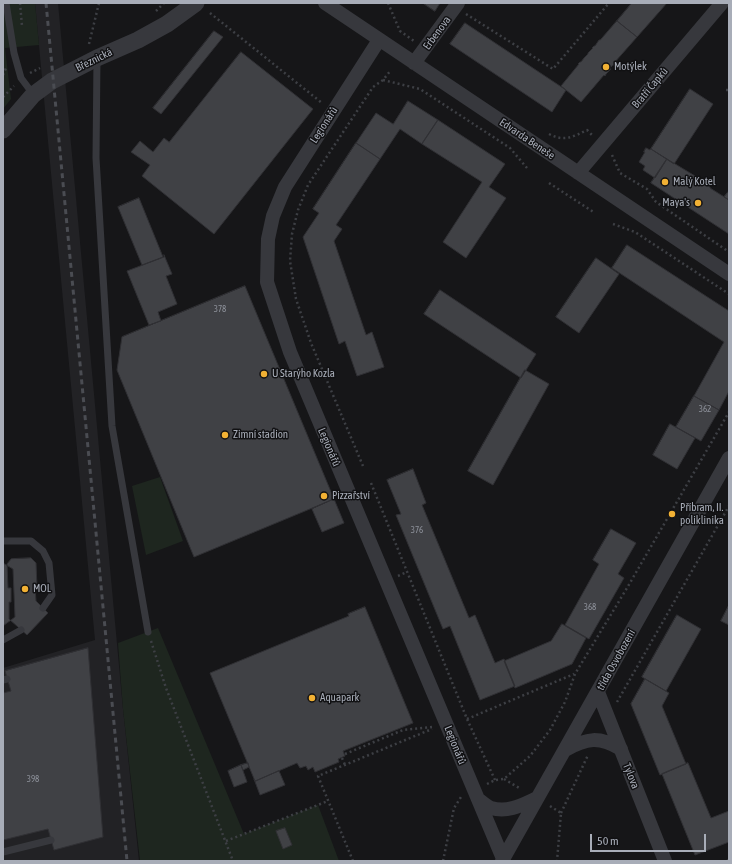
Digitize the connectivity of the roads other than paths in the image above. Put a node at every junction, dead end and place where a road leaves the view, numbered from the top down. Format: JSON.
{"nodes":[{"id":1,"x":6,"y":3,"type":"edge"},
{"id":2,"x":196,"y":3,"type":"edge"},
{"id":3,"x":325,"y":3,"type":"edge"},
{"id":4,"x":722,"y":3,"type":"edge"},
{"id":5,"x":457,"y":5,"type":"edge"},
{"id":6,"x":379,"y":40,"type":"junction"},
{"id":7,"x":93,"y":51,"type":"junction"},
{"id":8,"x":414,"y":63,"type":"junction"},
{"id":9,"x":33,"y":95,"type":"junction"},
{"id":10,"x":3,"y":130,"type":"edge"},
{"id":11,"x":578,"y":173,"type":"junction"},
{"id":12,"x":729,"y":274,"type":"edge"},
{"id":13,"x":729,"y":458,"type":"edge"},
{"id":14,"x":3,"y":542,"type":"edge"},
{"id":15,"x":43,"y":608,"type":"dead end"},
{"id":16,"x":21,"y":630,"type":"dead end"},
{"id":17,"x":148,"y":632,"type":"road end"},
{"id":18,"x":3,"y":640,"type":"edge"},
{"id":19,"x":598,"y":692,"type":"junction"},
{"id":20,"x":621,"y":749,"type":"junction"},
{"id":21,"x":565,"y":750,"type":"junction"},
{"id":22,"x":476,"y":794,"type":"junction"},
{"id":23,"x":537,"y":798,"type":"junction"},
{"id":24,"x":51,"y":840,"type":"dead end"},
{"id":25,"x":3,"y":852,"type":"edge"},
{"id":26,"x":503,"y":860,"type":"edge"},
{"id":27,"x":665,"y":861,"type":"edge"}],
"edges":[{"from":1,"to":9,"type":"lane"},
{"from":2,"to":7,"type":"street","name":"Březnická"},
{"from":3,"to":6,"type":"street","name":"Edvarda Beneše"},
{"from":4,"to":11,"type":"street","name":"Bratří Čapků"},
{"from":5,"to":8,"type":"street","name":"Erbenova"},
{"from":6,"to":8,"type":"street","name":"Edvarda Beneše"},
{"from":6,"to":22,"type":"street","name":"Legionářů"},
{"from":7,"to":9,"type":"street","name":"Březnická"},
{"from":7,"to":17,"type":"lane"},
{"from":8,"to":11,"type":"street","name":"Edvarda Beneše"},
{"from":9,"to":10,"type":"street","name":"Březnická"},
{"from":11,"to":12,"type":"street","name":"Edvarda Beneše"},
{"from":13,"to":19,"type":"street","name":"třída Osvobození"},
{"from":14,"to":15,"type":"lane"},
{"from":16,"to":18,"type":"lane"},
{"from":19,"to":20,"type":"street","name":"Tylova"},
{"from":19,"to":21,"type":"street","name":"třída Osvobození"},
{"from":20,"to":21,"type":"street"},
{"from":20,"to":27,"type":"street","name":"Tylova"},
{"from":21,"to":23,"type":"street","name":"třída Osvobození"},
{"from":22,"to":23,"type":"street"},
{"from":22,"to":26,"type":"street","name":"Legionářů"},
{"from":23,"to":26,"type":"street","name":"třída Osvobození"},
{"from":24,"to":25,"type":"lane"}]}
